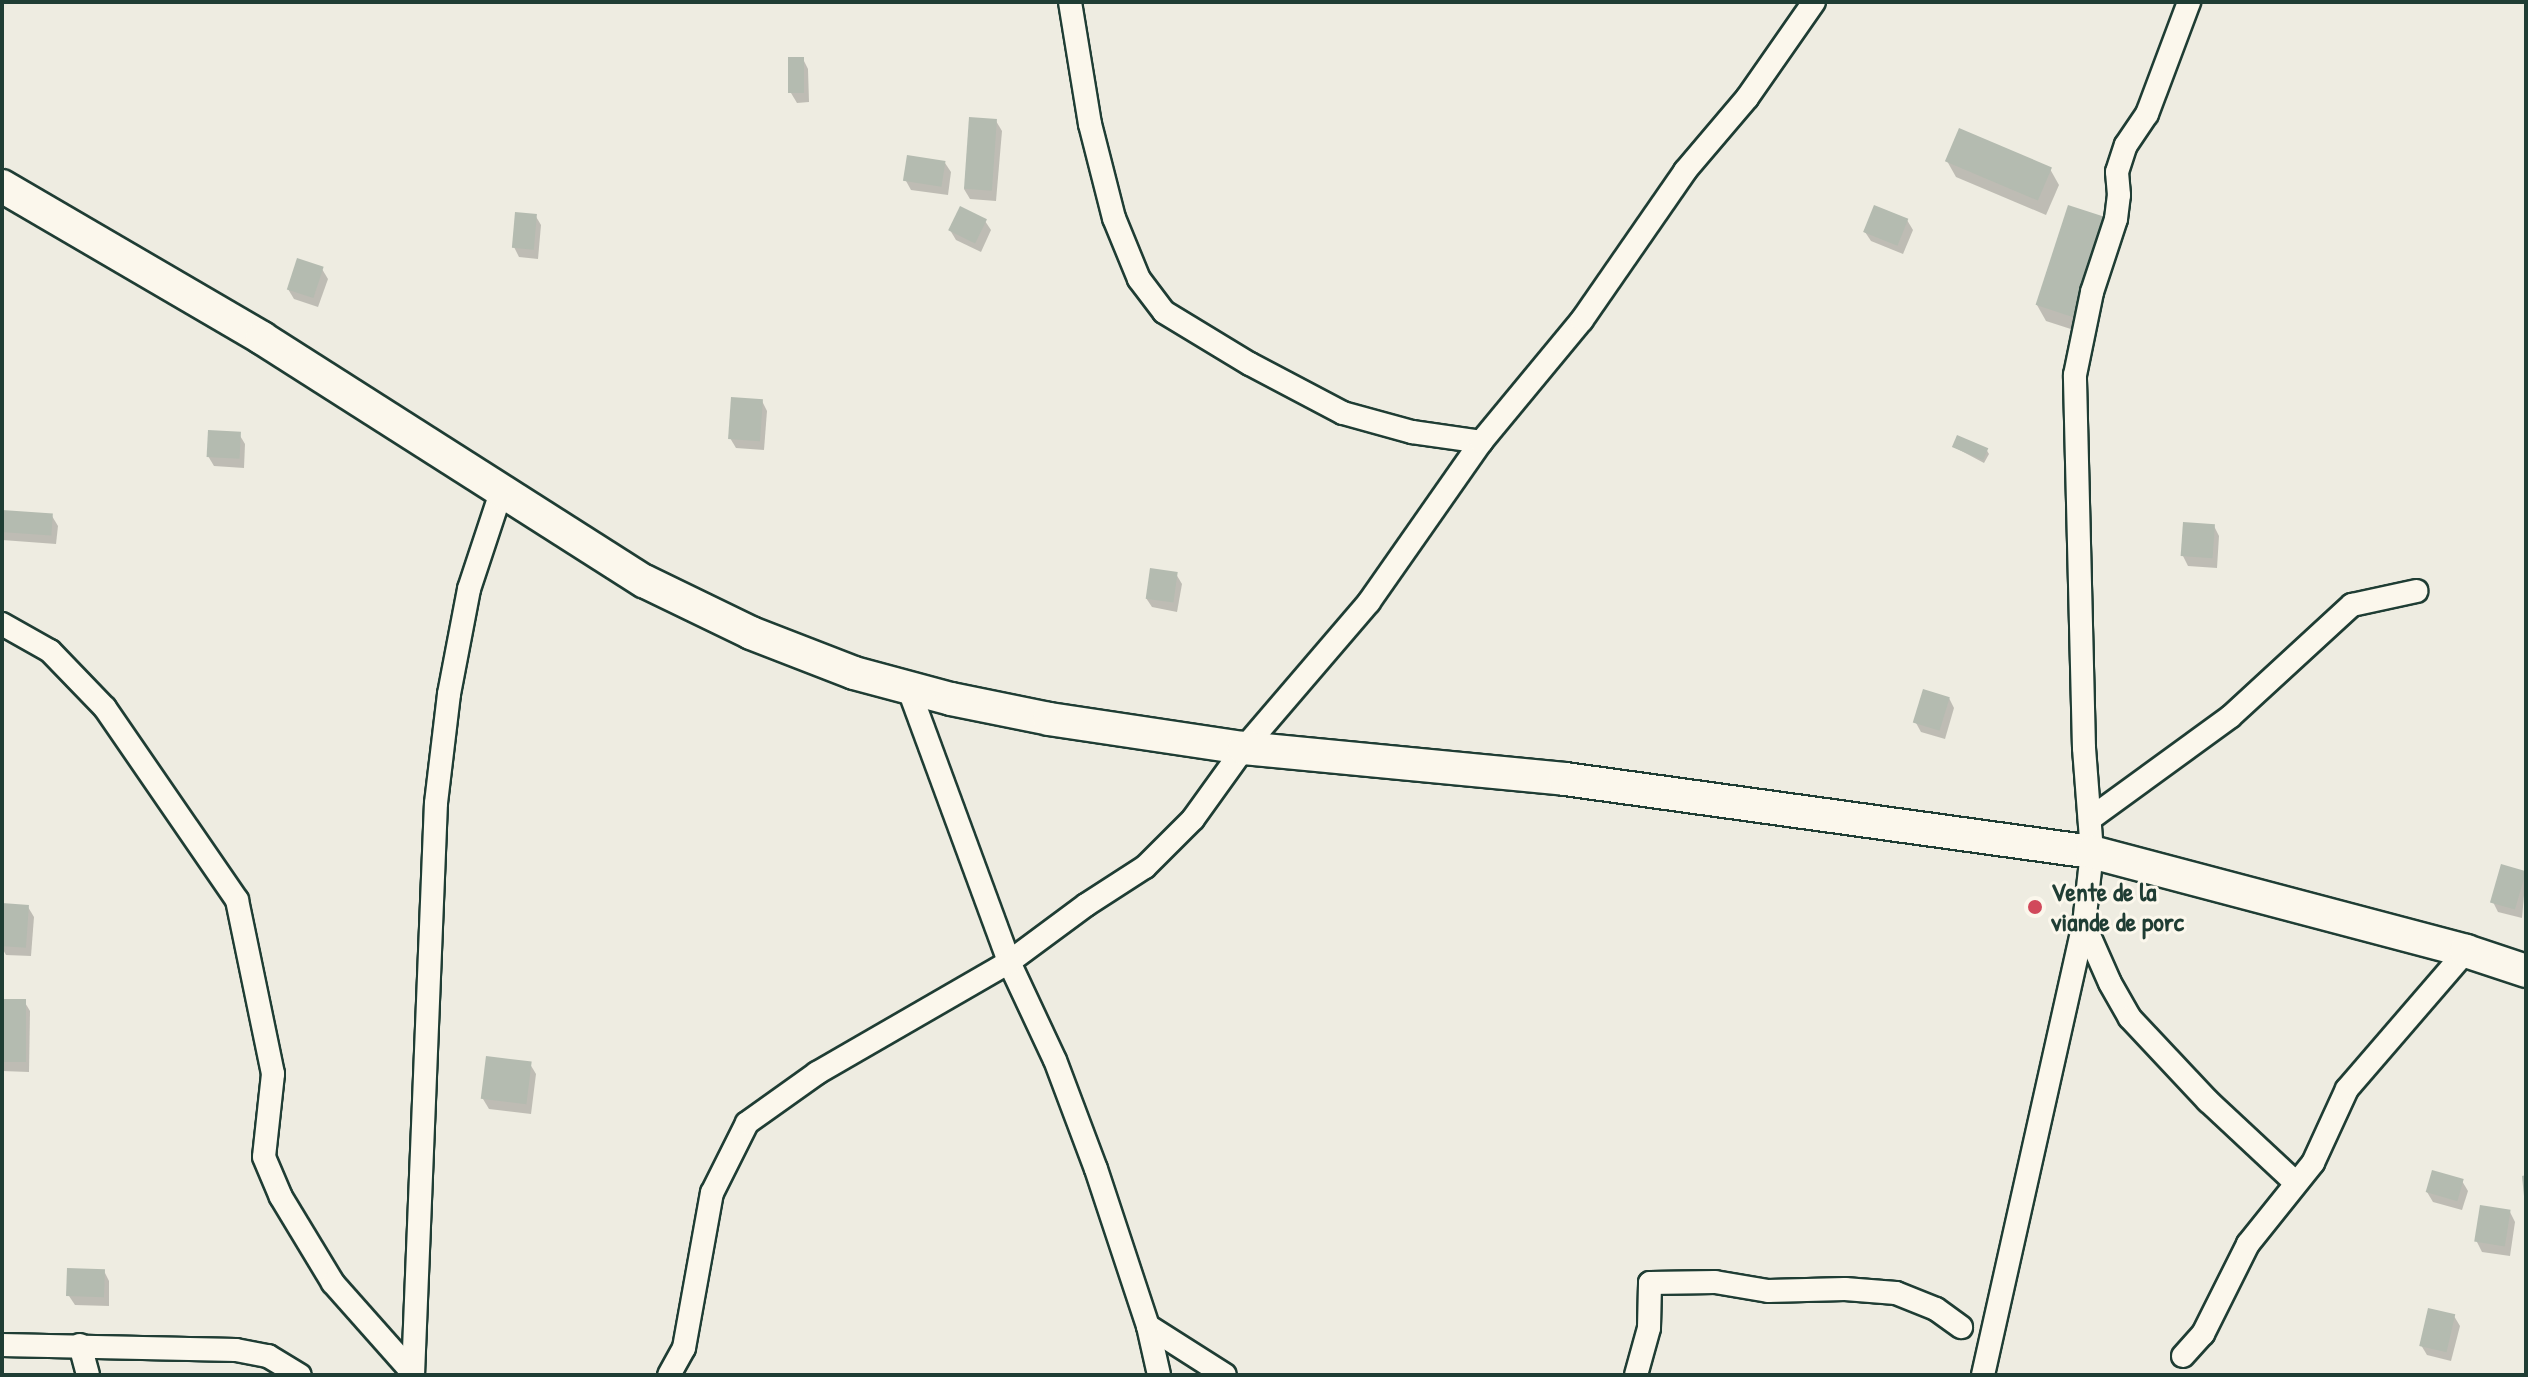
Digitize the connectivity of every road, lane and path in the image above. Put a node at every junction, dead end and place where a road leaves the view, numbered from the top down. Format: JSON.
{"nodes":[{"id":1,"x":1070,"y":2,"type":"edge"},
{"id":2,"x":1814,"y":2,"type":"edge"},
{"id":3,"x":2189,"y":2,"type":"edge"},
{"id":4,"x":2,"y":186,"type":"edge"},
{"id":5,"x":1481,"y":442,"type":"junction"},
{"id":6,"x":501,"y":492,"type":"junction"},
{"id":7,"x":2417,"y":591,"type":"dead end"},
{"id":8,"x":2,"y":624,"type":"edge"},
{"id":9,"x":908,"y":687,"type":"junction"},
{"id":10,"x":1244,"y":748,"type":"junction"},
{"id":11,"x":2090,"y":819,"type":"junction"},
{"id":12,"x":2092,"y":852,"type":"junction"},
{"id":13,"x":2084,"y":924,"type":"junction"},
{"id":14,"x":2466,"y":951,"type":"junction"},
{"id":15,"x":1009,"y":962,"type":"junction"},
{"id":16,"x":2526,"y":971,"type":"edge"},
{"id":17,"x":2296,"y":1183,"type":"junction"},
{"id":18,"x":1148,"y":1326,"type":"junction"},
{"id":19,"x":1961,"y":1327,"type":"dead end"},
{"id":20,"x":2,"y":1345,"type":"edge"},
{"id":21,"x":80,"y":1345,"type":"junction"},
{"id":22,"x":2183,"y":1356,"type":"dead end"},
{"id":23,"x":413,"y":1374,"type":"edge"},
{"id":24,"x":88,"y":1375,"type":"edge"},
{"id":25,"x":300,"y":1375,"type":"edge"},
{"id":26,"x":669,"y":1375,"type":"edge"},
{"id":27,"x":1159,"y":1375,"type":"edge"},
{"id":28,"x":1225,"y":1375,"type":"edge"},
{"id":29,"x":1636,"y":1375,"type":"edge"},
{"id":30,"x":1983,"y":1375,"type":"edge"}],
"edges":[{"from":1,"to":5,"type":"street"},
{"from":2,"to":5,"type":"street"},
{"from":3,"to":11,"type":"street"},
{"from":4,"to":6,"type":"main road"},
{"from":5,"to":10,"type":"street"},
{"from":6,"to":9,"type":"main road"},
{"from":6,"to":23,"type":"street"},
{"from":7,"to":11,"type":"street"},
{"from":8,"to":23,"type":"street"},
{"from":9,"to":10,"type":"main road"},
{"from":9,"to":15,"type":"street"},
{"from":10,"to":12,"type":"main road"},
{"from":10,"to":15,"type":"street"},
{"from":11,"to":12,"type":"street"},
{"from":12,"to":13,"type":"street"},
{"from":12,"to":14,"type":"main road"},
{"from":13,"to":17,"type":"street"},
{"from":13,"to":30,"type":"street"},
{"from":14,"to":16,"type":"main road"},
{"from":14,"to":17,"type":"street"},
{"from":15,"to":18,"type":"street"},
{"from":15,"to":26,"type":"street"},
{"from":17,"to":22,"type":"street"},
{"from":18,"to":27,"type":"street"},
{"from":18,"to":28,"type":"street"},
{"from":19,"to":29,"type":"street"},
{"from":20,"to":21,"type":"street"},
{"from":21,"to":24,"type":"street"},
{"from":21,"to":25,"type":"street"}]}
